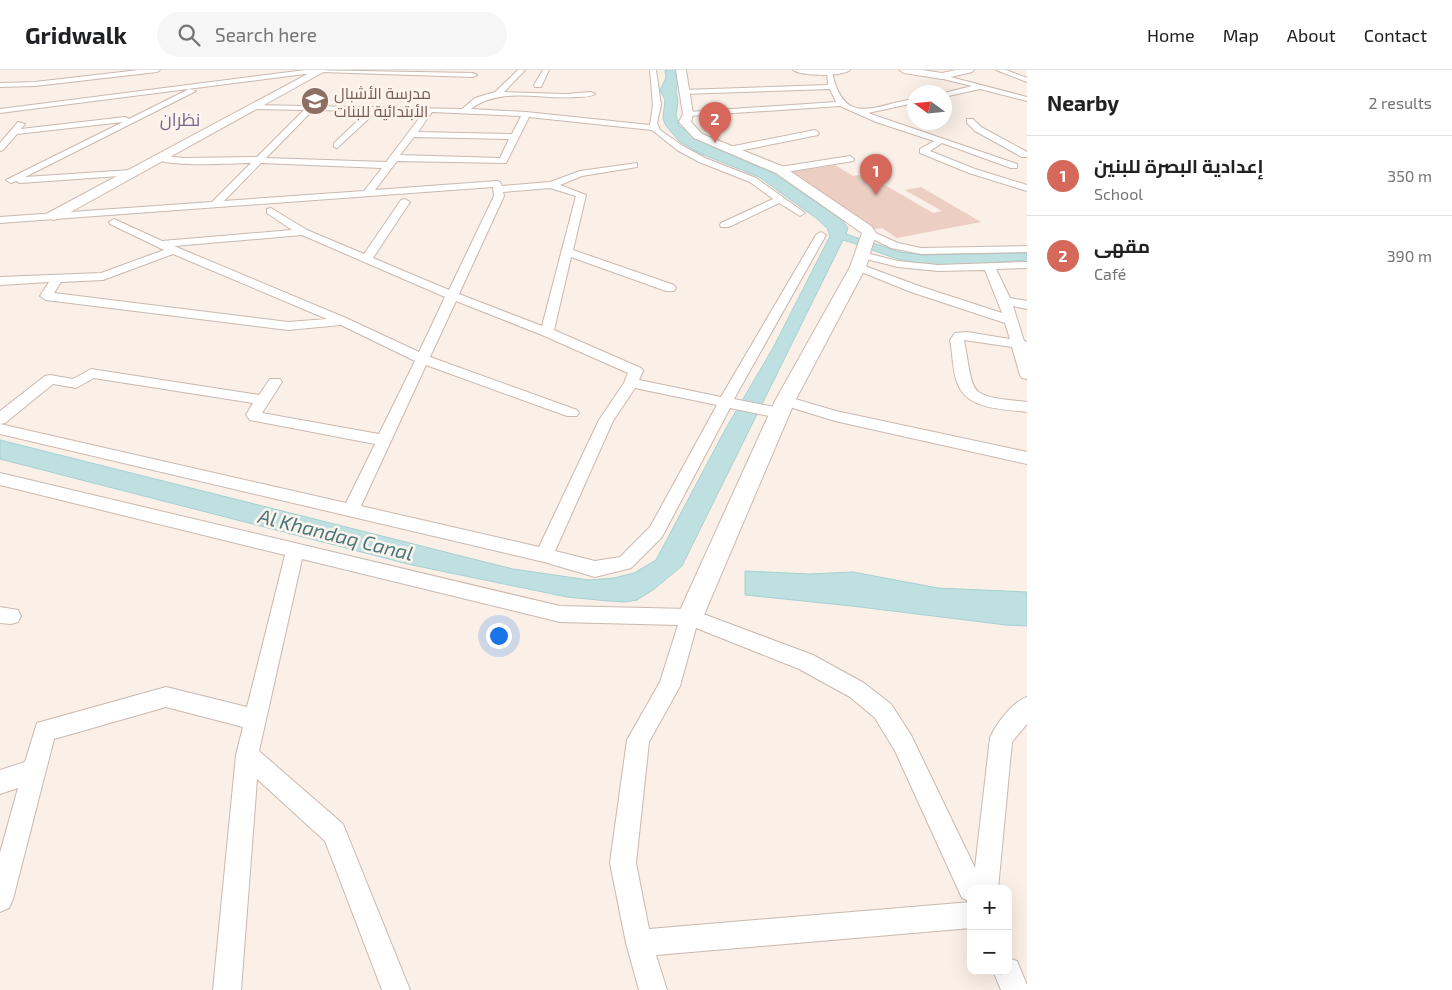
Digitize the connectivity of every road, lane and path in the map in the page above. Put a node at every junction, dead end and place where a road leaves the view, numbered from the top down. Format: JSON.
{"nodes":[{"id":1,"x":157,"y":70,"type":"edge"},
{"id":2,"x":248,"y":70,"type":"edge"},
{"id":3,"x":522,"y":70,"type":"edge"},
{"id":4,"x":546,"y":70,"type":"edge"},
{"id":5,"x":653,"y":70,"type":"edge"},
{"id":6,"x":681,"y":70,"type":"edge"},
{"id":7,"x":798,"y":70,"type":"edge"},
{"id":8,"x":845,"y":70,"type":"edge"},
{"id":9,"x":904,"y":70,"type":"edge"},
{"id":10,"x":969,"y":70,"type":"edge"},
{"id":11,"x":999,"y":70,"type":"edge"},
{"id":12,"x":132,"y":71,"type":"edge"},
{"id":13,"x":317,"y":71,"type":"edge"},
{"id":14,"x":437,"y":72,"type":"edge"},
{"id":15,"x":829,"y":72,"type":"junction"},
{"id":16,"x":50,"y":74,"type":"dead end"},
{"id":17,"x":473,"y":74,"type":"dead end"},
{"id":18,"x":942,"y":76,"type":"junction"},
{"id":19,"x":1023,"y":77,"type":"edge"},
{"id":20,"x":242,"y":80,"type":"junction"},
{"id":21,"x":1027,"y":80,"type":"edge"},
{"id":22,"x":35,"y":84,"type":"junction"},
{"id":23,"x":0,"y":85,"type":"edge"},
{"id":24,"x":204,"y":85,"type":"junction"},
{"id":25,"x":538,"y":85,"type":"dead end"},
{"id":26,"x":832,"y":87,"type":"junction"},
{"id":27,"x":981,"y":87,"type":"junction"},
{"id":28,"x":683,"y":92,"type":"junction"},
{"id":29,"x":21,"y":93,"type":"dead end"},
{"id":30,"x":952,"y":93,"type":"edge"},
{"id":31,"x":498,"y":94,"type":"junction"},
{"id":32,"x":591,"y":94,"type":"dead end"},
{"id":33,"x":1027,"y":95,"type":"edge"},
{"id":34,"x":1016,"y":96,"type":"junction"},
{"id":35,"x":1027,"y":99,"type":"edge"},
{"id":36,"x":907,"y":102,"type":"edge"},
{"id":37,"x":7,"y":103,"type":"dead end"},
{"id":38,"x":841,"y":104,"type":"junction"},
{"id":39,"x":38,"y":106,"type":"junction"},
{"id":40,"x":253,"y":107,"type":"junction"},
{"id":41,"x":311,"y":108,"type":"junction"},
{"id":42,"x":0,"y":109,"type":"edge"},
{"id":43,"x":375,"y":109,"type":"junction"},
{"id":44,"x":430,"y":110,"type":"junction"},
{"id":45,"x":464,"y":111,"type":"junction"},
{"id":46,"x":858,"y":112,"type":"junction"},
{"id":47,"x":526,"y":114,"type":"junction"},
{"id":48,"x":688,"y":114,"type":"junction"},
{"id":49,"x":138,"y":118,"type":"junction"},
{"id":50,"x":970,"y":120,"type":"dead end"},
{"id":51,"x":655,"y":128,"type":"junction"},
{"id":52,"x":14,"y":132,"type":"junction"},
{"id":53,"x":814,"y":133,"type":"dead end"},
{"id":54,"x":412,"y":134,"type":"junction"},
{"id":55,"x":515,"y":137,"type":"junction"},
{"id":56,"x":941,"y":140,"type":"junction"},
{"id":57,"x":1027,"y":144,"type":"edge"},
{"id":58,"x":337,"y":145,"type":"dead end"},
{"id":59,"x":1005,"y":146,"type":"junction"},
{"id":60,"x":0,"y":148,"type":"edge"},
{"id":61,"x":729,"y":150,"type":"junction"},
{"id":62,"x":159,"y":158,"type":"junction"},
{"id":63,"x":850,"y":159,"type":"dead end"},
{"id":64,"x":259,"y":160,"type":"junction"},
{"id":65,"x":391,"y":161,"type":"junction"},
{"id":66,"x":1023,"y":161,"type":"edge"},
{"id":67,"x":634,"y":165,"type":"dead end"},
{"id":68,"x":780,"y":170,"type":"junction"},
{"id":69,"x":131,"y":173,"type":"junction"},
{"id":70,"x":984,"y":174,"type":"junction"},
{"id":71,"x":10,"y":180,"type":"junction"},
{"id":72,"x":0,"y":181,"type":"edge"},
{"id":73,"x":552,"y":185,"type":"junction"},
{"id":74,"x":1027,"y":188,"type":"edge"},
{"id":75,"x":496,"y":191,"type":"junction"},
{"id":76,"x":366,"y":194,"type":"junction"},
{"id":77,"x":780,"y":199,"type":"junction"},
{"id":78,"x":405,"y":202,"type":"dead end"},
{"id":79,"x":214,"y":204,"type":"junction"},
{"id":80,"x":291,"y":210,"type":"dead end"},
{"id":81,"x":800,"y":213,"type":"dead end"},
{"id":82,"x":232,"y":214,"type":"dead end"},
{"id":83,"x":53,"y":216,"type":"junction"},
{"id":84,"x":0,"y":220,"type":"edge"},
{"id":85,"x":114,"y":222,"type":"junction"},
{"id":86,"x":725,"y":225,"type":"dead end"},
{"id":87,"x":46,"y":227,"type":"junction"},
{"id":88,"x":0,"y":230,"type":"edge"},
{"id":89,"x":303,"y":232,"type":"junction"},
{"id":90,"x":821,"y":236,"type":"dead end"},
{"id":91,"x":160,"y":244,"type":"junction"},
{"id":92,"x":864,"y":248,"type":"junction"},
{"id":93,"x":1027,"y":249,"type":"edge"},
{"id":94,"x":173,"y":250,"type":"junction"},
{"id":95,"x":567,"y":252,"type":"junction"},
{"id":96,"x":366,"y":260,"type":"junction"},
{"id":97,"x":1027,"y":265,"type":"edge"},
{"id":98,"x":989,"y":266,"type":"junction"},
{"id":99,"x":57,"y":279,"type":"junction"},
{"id":100,"x":0,"y":281,"type":"edge"},
{"id":101,"x":670,"y":288,"type":"dead end"},
{"id":102,"x":451,"y":295,"type":"junction"},
{"id":103,"x":1005,"y":301,"type":"junction"},
{"id":104,"x":1027,"y":305,"type":"edge"},
{"id":105,"x":1010,"y":320,"type":"junction"},
{"id":106,"x":342,"y":322,"type":"junction"},
{"id":107,"x":547,"y":332,"type":"junction"},
{"id":108,"x":1022,"y":345,"type":"edge"},
{"id":109,"x":422,"y":359,"type":"junction"},
{"id":110,"x":1027,"y":375,"type":"edge"},
{"id":111,"x":274,"y":382,"type":"dead end"},
{"id":112,"x":630,"y":383,"type":"junction"},
{"id":113,"x":262,"y":400,"type":"junction"},
{"id":114,"x":729,"y":401,"type":"junction"},
{"id":115,"x":1027,"y":407,"type":"edge"},
{"id":116,"x":778,"y":408,"type":"junction"},
{"id":117,"x":572,"y":413,"type":"dead end"},
{"id":118,"x":0,"y":419,"type":"edge"},
{"id":119,"x":0,"y":429,"type":"edge"},
{"id":120,"x":384,"y":440,"type":"junction"},
{"id":121,"x":1027,"y":458,"type":"edge"},
{"id":122,"x":0,"y":479,"type":"edge"},
{"id":123,"x":351,"y":510,"type":"junction"},
{"id":124,"x":295,"y":552,"type":"junction"},
{"id":125,"x":544,"y":555,"type":"junction"},
{"id":126,"x":690,"y":617,"type":"junction"},
{"id":127,"x":1027,"y":707,"type":"edge"},
{"id":128,"x":255,"y":720,"type":"junction"},
{"id":129,"x":247,"y":755,"type":"junction"},
{"id":130,"x":34,"y":771,"type":"junction"},
{"id":131,"x":0,"y":782,"type":"edge"},
{"id":132,"x":969,"y":885,"type":"edge"},
{"id":133,"x":985,"y":885,"type":"edge"},
{"id":134,"x":0,"y":899,"type":"edge"},
{"id":135,"x":967,"y":915,"type":"edge"},
{"id":136,"x":639,"y":943,"type":"junction"},
{"id":137,"x":1009,"y":975,"type":"edge"},
{"id":138,"x":227,"y":990,"type":"edge"},
{"id":139,"x":396,"y":990,"type":"edge"},
{"id":140,"x":653,"y":990,"type":"edge"},
{"id":141,"x":1015,"y":990,"type":"edge"}],
"edges":[{"from":1,"to":12,"type":"street"},
{"from":2,"to":20,"type":"street"},
{"from":3,"to":31,"type":"street"},
{"from":4,"to":25,"type":"street"},
{"from":5,"to":51,"type":"street"},
{"from":6,"to":28,"type":"street"},
{"from":7,"to":15,"type":"street"},
{"from":8,"to":15,"type":"street"},
{"from":9,"to":18,"type":"street"},
{"from":10,"to":18,"type":"street"},
{"from":11,"to":19,"type":"street"},
{"from":12,"to":22,"type":"street"},
{"from":13,"to":14,"type":"street"},
{"from":13,"to":20,"type":"street"},
{"from":13,"to":40,"type":"street"},
{"from":14,"to":17,"type":"street"},
{"from":15,"to":26,"type":"street"},
{"from":16,"to":22,"type":"street"},
{"from":18,"to":27,"type":"street"},
{"from":19,"to":21,"type":"street"},
{"from":20,"to":24,"type":"street"},
{"from":22,"to":23,"type":"street"},
{"from":22,"to":29,"type":"street"},
{"from":24,"to":39,"type":"street"},
{"from":24,"to":49,"type":"street"},
{"from":26,"to":28,"type":"street"},
{"from":26,"to":38,"type":"street"},
{"from":27,"to":30,"type":"street"},
{"from":27,"to":34,"type":"street"},
{"from":28,"to":48,"type":"street"},
{"from":31,"to":32,"type":"street"},
{"from":31,"to":45,"type":"street"},
{"from":33,"to":34,"type":"street"},
{"from":34,"to":35,"type":"street"},
{"from":36,"to":46,"type":"street"},
{"from":37,"to":42,"type":"street"},
{"from":38,"to":46,"type":"street"},
{"from":38,"to":48,"type":"street"},
{"from":39,"to":42,"type":"street"},
{"from":39,"to":52,"type":"street"},
{"from":40,"to":41,"type":"street"},
{"from":40,"to":62,"type":"street"},
{"from":41,"to":43,"type":"street"},
{"from":41,"to":64,"type":"street"},
{"from":43,"to":44,"type":"street"},
{"from":43,"to":58,"type":"street"},
{"from":44,"to":45,"type":"street"},
{"from":44,"to":54,"type":"street"},
{"from":45,"to":47,"type":"street"},
{"from":46,"to":56,"type":"street"},
{"from":47,"to":51,"type":"street"},
{"from":47,"to":55,"type":"street"},
{"from":48,"to":61,"type":"street"},
{"from":49,"to":52,"type":"street"},
{"from":49,"to":71,"type":"street"},
{"from":50,"to":59,"type":"street"},
{"from":51,"to":77,"type":"street"},
{"from":52,"to":60,"type":"street"},
{"from":53,"to":61,"type":"street"},
{"from":54,"to":55,"type":"street"},
{"from":54,"to":65,"type":"street"},
{"from":55,"to":65,"type":"street"},
{"from":56,"to":66,"type":"street"},
{"from":56,"to":70,"type":"street"},
{"from":57,"to":59,"type":"street"},
{"from":59,"to":66,"type":"street"},
{"from":61,"to":68,"type":"street"},
{"from":62,"to":64,"type":"street"},
{"from":62,"to":69,"type":"street"},
{"from":63,"to":68,"type":"street"},
{"from":64,"to":65,"type":"street"},
{"from":64,"to":79,"type":"street"},
{"from":65,"to":76,"type":"street"},
{"from":66,"to":70,"type":"street"},
{"from":67,"to":73,"type":"street"},
{"from":68,"to":92,"type":"street"},
{"from":69,"to":71,"type":"street"},
{"from":69,"to":83,"type":"street"},
{"from":70,"to":74,"type":"street"},
{"from":71,"to":72,"type":"street"},
{"from":73,"to":75,"type":"street"},
{"from":73,"to":95,"type":"street"},
{"from":75,"to":76,"type":"street"},
{"from":75,"to":102,"type":"street"},
{"from":76,"to":79,"type":"street"},
{"from":77,"to":81,"type":"street"},
{"from":77,"to":86,"type":"street"},
{"from":78,"to":96,"type":"street"},
{"from":79,"to":83,"type":"street"},
{"from":80,"to":89,"type":"street"},
{"from":82,"to":85,"type":"street"},
{"from":83,"to":84,"type":"street"},
{"from":83,"to":87,"type":"street"},
{"from":85,"to":87,"type":"street"},
{"from":85,"to":91,"type":"street"},
{"from":87,"to":88,"type":"street"},
{"from":89,"to":91,"type":"street"},
{"from":89,"to":96,"type":"street"},
{"from":90,"to":114,"type":"street"},
{"from":91,"to":94,"type":"street"},
{"from":92,"to":93,"type":"street"},
{"from":92,"to":98,"type":"street"},
{"from":92,"to":105,"type":"street"},
{"from":92,"to":116,"type":"street"},
{"from":94,"to":99,"type":"street"},
{"from":94,"to":106,"type":"street"},
{"from":95,"to":101,"type":"street"},
{"from":95,"to":107,"type":"street"},
{"from":96,"to":102,"type":"street"},
{"from":97,"to":98,"type":"street"},
{"from":98,"to":103,"type":"street"},
{"from":99,"to":100,"type":"street"},
{"from":99,"to":106,"type":"street"},
{"from":102,"to":107,"type":"street"},
{"from":102,"to":109,"type":"street"},
{"from":103,"to":104,"type":"street"},
{"from":103,"to":105,"type":"street"},
{"from":105,"to":108,"type":"street"},
{"from":106,"to":109,"type":"street"},
{"from":107,"to":112,"type":"street"},
{"from":108,"to":110,"type":"street"},
{"from":108,"to":115,"type":"street"},
{"from":109,"to":117,"type":"street"},
{"from":109,"to":120,"type":"street"},
{"from":111,"to":113,"type":"street"},
{"from":112,"to":114,"type":"street"},
{"from":112,"to":125,"type":"street"},
{"from":113,"to":118,"type":"street"},
{"from":113,"to":120,"type":"street"},
{"from":114,"to":116,"type":"street"},
{"from":114,"to":125,"type":"street"},
{"from":116,"to":121,"type":"street"},
{"from":116,"to":126,"type":"street"},
{"from":119,"to":123,"type":"street"},
{"from":120,"to":123,"type":"street"},
{"from":122,"to":124,"type":"street"},
{"from":123,"to":125,"type":"street"},
{"from":124,"to":126,"type":"street"},
{"from":124,"to":128,"type":"street"},
{"from":126,"to":132,"type":"street"},
{"from":126,"to":136,"type":"street"},
{"from":127,"to":133,"type":"street"},
{"from":128,"to":129,"type":"street"},
{"from":128,"to":130,"type":"street"},
{"from":129,"to":138,"type":"street"},
{"from":129,"to":139,"type":"street"},
{"from":130,"to":131,"type":"street"},
{"from":130,"to":134,"type":"street"},
{"from":135,"to":136,"type":"street"},
{"from":136,"to":140,"type":"street"},
{"from":137,"to":141,"type":"street"}]}
